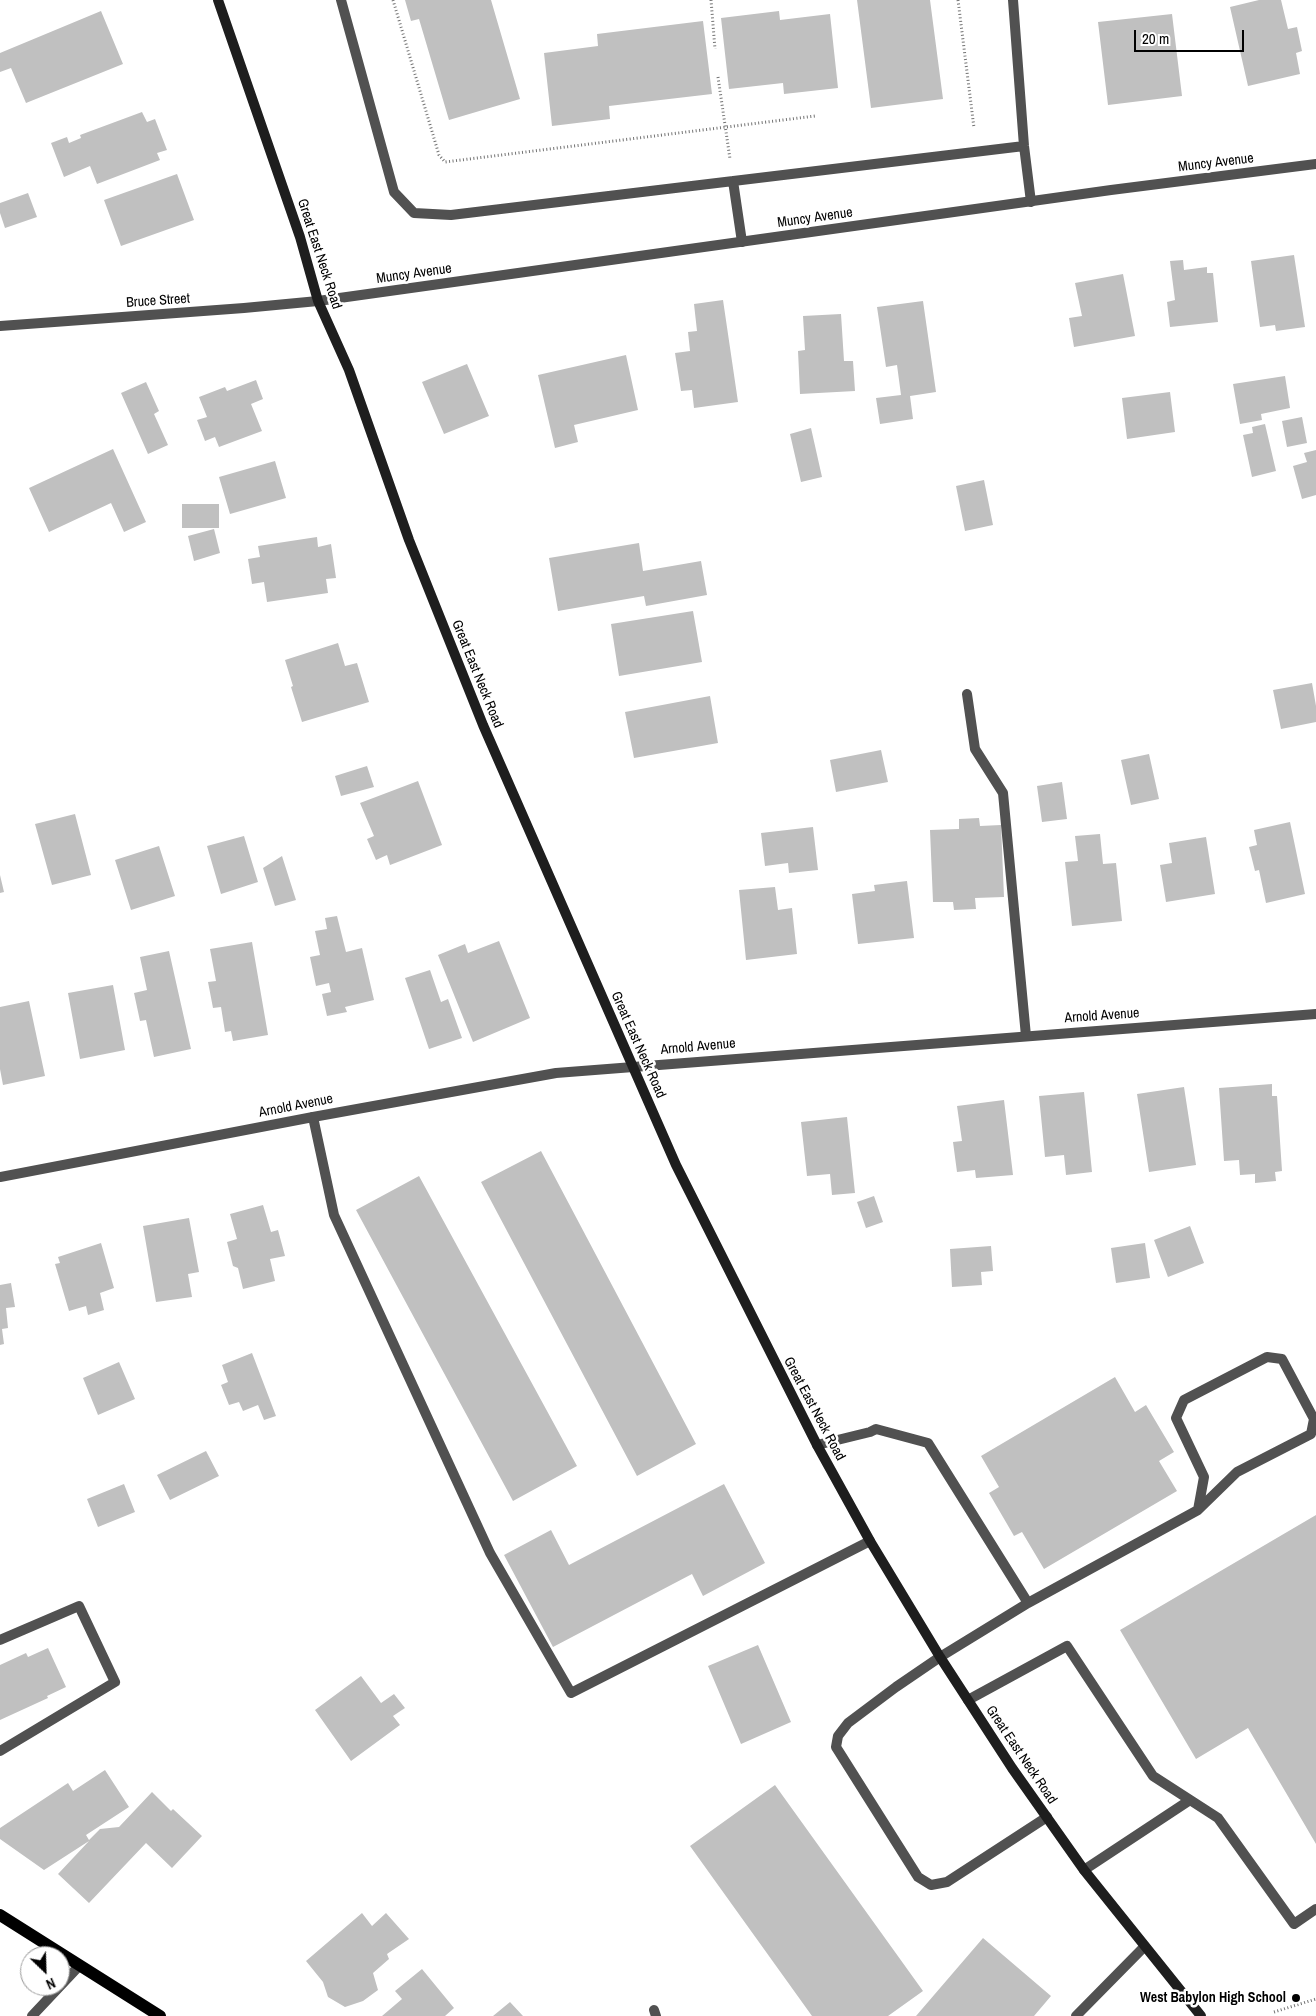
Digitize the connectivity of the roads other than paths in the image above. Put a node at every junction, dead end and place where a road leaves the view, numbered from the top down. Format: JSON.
{"nodes":[{"id":1,"x":218,"y":0,"type":"edge"},
{"id":2,"x":341,"y":0,"type":"edge"},
{"id":3,"x":1013,"y":0,"type":"edge"},
{"id":4,"x":1024,"y":146,"type":"junction"},
{"id":5,"x":1316,"y":164,"type":"edge"},
{"id":6,"x":733,"y":181,"type":"junction"},
{"id":7,"x":1032,"y":202,"type":"junction"},
{"id":8,"x":742,"y":242,"type":"junction"},
{"id":9,"x":318,"y":301,"type":"junction"},
{"id":10,"x":0,"y":326,"type":"edge"},
{"id":11,"x":968,"y":694,"type":"dead end"},
{"id":12,"x":1316,"y":1014,"type":"edge"},
{"id":13,"x":1026,"y":1036,"type":"junction"},
{"id":14,"x":632,"y":1066,"type":"junction"},
{"id":15,"x":314,"y":1117,"type":"junction"},
{"id":16,"x":0,"y":1177,"type":"edge"},
{"id":17,"x":816,"y":1445,"type":"junction"},
{"id":18,"x":1198,"y":1510,"type":"junction"},
{"id":19,"x":870,"y":1541,"type":"junction"},
{"id":20,"x":1028,"y":1603,"type":"junction"},
{"id":21,"x":0,"y":1640,"type":"edge"},
{"id":22,"x":940,"y":1657,"type":"junction"},
{"id":23,"x":968,"y":1700,"type":"junction"},
{"id":24,"x":0,"y":1750,"type":"edge"},
{"id":25,"x":1190,"y":1800,"type":"junction"},
{"id":26,"x":1047,"y":1817,"type":"junction"},
{"id":27,"x":1084,"y":1870,"type":"junction"},
{"id":28,"x":1316,"y":1909,"type":"edge"},
{"id":29,"x":0,"y":1915,"type":"edge"},
{"id":30,"x":1144,"y":1947,"type":"junction"},
{"id":31,"x":79,"y":1966,"type":"junction"},
{"id":32,"x":32,"y":2016,"type":"edge"},
{"id":33,"x":160,"y":2016,"type":"edge"},
{"id":34,"x":1076,"y":2016,"type":"edge"},
{"id":35,"x":1201,"y":2016,"type":"edge"}],
"edges":[{"from":1,"to":9,"type":"main road","name":"Great East Neck Road"},
{"from":2,"to":6,"type":"street"},
{"from":3,"to":4,"type":"street"},
{"from":4,"to":6,"type":"street"},
{"from":4,"to":7,"type":"street"},
{"from":5,"to":7,"type":"street","name":"Muncy Avenue"},
{"from":6,"to":8,"type":"street"},
{"from":7,"to":8,"type":"street","name":"Muncy Avenue"},
{"from":8,"to":9,"type":"street","name":"Muncy Avenue"},
{"from":9,"to":10,"type":"street","name":"Bruce Street"},
{"from":9,"to":14,"type":"main road","name":"Great East Neck Road"},
{"from":11,"to":13,"type":"street"},
{"from":12,"to":13,"type":"street","name":"Arnold Avenue"},
{"from":13,"to":14,"type":"street","name":"Arnold Avenue"},
{"from":14,"to":15,"type":"street","name":"Arnold Avenue"},
{"from":14,"to":17,"type":"main road","name":"Great East Neck Road"},
{"from":15,"to":16,"type":"street","name":"Arnold Avenue"},
{"from":15,"to":19,"type":"street"},
{"from":17,"to":19,"type":"main road","name":"Great East Neck Road"},
{"from":17,"to":20,"type":"street"},
{"from":18,"to":18,"type":"street"},
{"from":18,"to":20,"type":"street"},
{"from":19,"to":22,"type":"main road","name":"Great East Neck Road"},
{"from":20,"to":22,"type":"street"},
{"from":21,"to":24,"type":"street"},
{"from":22,"to":23,"type":"main road","name":"Great East Neck Road"},
{"from":22,"to":26,"type":"street"},
{"from":23,"to":25,"type":"street"},
{"from":23,"to":26,"type":"main road","name":"Great East Neck Road"},
{"from":25,"to":27,"type":"street"},
{"from":25,"to":28,"type":"street"},
{"from":26,"to":27,"type":"main road","name":"Great East Neck Road"},
{"from":27,"to":30,"type":"main road","name":"Great East Neck Road"},
{"from":29,"to":31,"type":"main road"},
{"from":30,"to":34,"type":"street"},
{"from":30,"to":35,"type":"main road","name":"Great East Neck Road"},
{"from":31,"to":32,"type":"street"},
{"from":31,"to":33,"type":"main road"}]}
